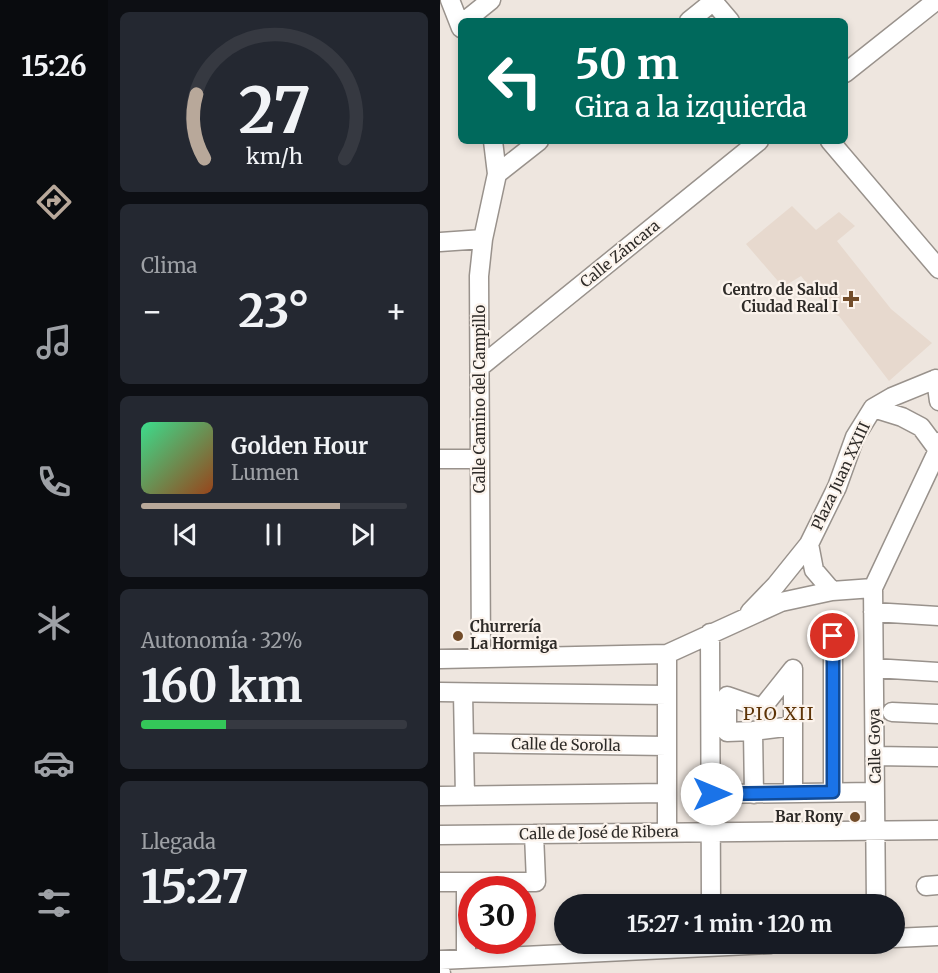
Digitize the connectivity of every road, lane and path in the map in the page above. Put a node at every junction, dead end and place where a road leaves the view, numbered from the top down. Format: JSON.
{"nodes":[{"id":1,"x":450,"y":0,"type":"edge"},
{"id":2,"x":491,"y":0,"type":"edge"},
{"id":3,"x":714,"y":0,"type":"edge"},
{"id":4,"x":937,"y":0,"type":"edge"},
{"id":5,"x":459,"y":18,"type":"edge"},
{"id":6,"x":470,"y":18,"type":"edge"},
{"id":7,"x":693,"y":18,"type":"edge"},
{"id":8,"x":728,"y":18,"type":"edge"},
{"id":9,"x":848,"y":71,"type":"edge"},
{"id":10,"x":493,"y":144,"type":"edge"},
{"id":11,"x":535,"y":144,"type":"edge"},
{"id":12,"x":756,"y":144,"type":"edge"},
{"id":13,"x":833,"y":144,"type":"edge"},
{"id":14,"x":497,"y":174,"type":"junction"},
{"id":15,"x":483,"y":239,"type":"junction"},
{"id":16,"x":440,"y":242,"type":"edge"},
{"id":17,"x":938,"y":269,"type":"edge"},
{"id":18,"x":480,"y":368,"type":"junction"},
{"id":19,"x":937,"y":377,"type":"edge"},
{"id":20,"x":938,"y":401,"type":"edge"},
{"id":21,"x":874,"y":408,"type":"junction"},
{"id":22,"x":938,"y":442,"type":"edge"},
{"id":23,"x":938,"y":450,"type":"edge"},
{"id":24,"x":440,"y":459,"type":"edge"},
{"id":25,"x":480,"y":459,"type":"junction"},
{"id":26,"x":809,"y":544,"type":"junction"},
{"id":27,"x":873,"y":588,"type":"junction"},
{"id":28,"x":832,"y":591,"type":"junction"},
{"id":29,"x":873,"y":612,"type":"junction"},
{"id":30,"x":937,"y":613,"type":"edge"},
{"id":31,"x":742,"y":620,"type":"junction"},
{"id":32,"x":710,"y":633,"type":"junction"},
{"id":33,"x":833,"y":636,"type":"dead end"},
{"id":34,"x":667,"y":654,"type":"junction"},
{"id":35,"x":481,"y":658,"type":"junction"},
{"id":36,"x":440,"y":659,"type":"edge"},
{"id":37,"x":874,"y":668,"type":"junction"},
{"id":38,"x":938,"y":672,"type":"edge"},
{"id":39,"x":440,"y":692,"type":"edge"},
{"id":40,"x":463,"y":693,"type":"junction"},
{"id":41,"x":667,"y":695,"type":"junction"},
{"id":42,"x":892,"y":712,"type":"dead end"},
{"id":43,"x":938,"y":714,"type":"edge"},
{"id":44,"x":793,"y":726,"type":"junction"},
{"id":45,"x":753,"y":731,"type":"junction"},
{"id":46,"x":464,"y":743,"type":"junction"},
{"id":47,"x":667,"y":746,"type":"junction"},
{"id":48,"x":875,"y":756,"type":"junction"},
{"id":49,"x":938,"y":757,"type":"edge"},
{"id":50,"x":833,"y":792,"type":"junction"},
{"id":51,"x":875,"y":792,"type":"junction"},
{"id":52,"x":667,"y":793,"type":"junction"},
{"id":53,"x":793,"y":793,"type":"junction"},
{"id":54,"x":712,"y":794,"type":"junction"},
{"id":55,"x":754,"y":794,"type":"junction"},
{"id":56,"x":440,"y":796,"type":"edge"},
{"id":57,"x":465,"y":796,"type":"junction"},
{"id":58,"x":938,"y":830,"type":"edge"},
{"id":59,"x":875,"y":831,"type":"junction"},
{"id":60,"x":711,"y":832,"type":"junction"},
{"id":61,"x":667,"y":833,"type":"junction"},
{"id":62,"x":534,"y":834,"type":"junction"},
{"id":63,"x":440,"y":835,"type":"edge"},
{"id":64,"x":536,"y":876,"type":"edge"},
{"id":65,"x":440,"y":882,"type":"edge"},
{"id":66,"x":458,"y":882,"type":"edge"},
{"id":67,"x":711,"y":894,"type":"edge"},
{"id":68,"x":876,"y":894,"type":"edge"},
{"id":69,"x":458,"y":919,"type":"edge"},
{"id":70,"x":938,"y":936,"type":"edge"},
{"id":71,"x":905,"y":938,"type":"edge"},
{"id":72,"x":554,"y":947,"type":"edge"},
{"id":73,"x":536,"y":948,"type":"edge"},
{"id":74,"x":488,"y":954,"type":"edge"},
{"id":75,"x":448,"y":966,"type":"edge"}],
"edges":[{"from":1,"to":5,"type":"street"},
{"from":2,"to":6,"type":"street"},
{"from":3,"to":7,"type":"street"},
{"from":3,"to":8,"type":"street"},
{"from":4,"to":9,"type":"street"},
{"from":10,"to":14,"type":"street","name":"Calle Camino del Campillo"},
{"from":11,"to":14,"type":"street"},
{"from":12,"to":18,"type":"street","name":"Calle Záncara"},
{"from":13,"to":17,"type":"street"},
{"from":14,"to":15,"type":"street","name":"Calle Camino del Campillo"},
{"from":15,"to":16,"type":"street"},
{"from":15,"to":18,"type":"street","name":"Calle Camino del Campillo"},
{"from":18,"to":25,"type":"street","name":"Calle Camino del Campillo"},
{"from":19,"to":20,"type":"street","name":"Plaza Juan XXIII"},
{"from":19,"to":21,"type":"street","name":"Plaza Juan XXIII"},
{"from":21,"to":23,"type":"street","name":"Plaza Juan XXIII"},
{"from":21,"to":26,"type":"street","name":"Plaza Juan XXIII"},
{"from":22,"to":23,"type":"street"},
{"from":23,"to":27,"type":"street"},
{"from":24,"to":25,"type":"street"},
{"from":25,"to":35,"type":"street","name":"Calle Camino del Campillo"},
{"from":26,"to":28,"type":"street","name":"Plaza Juan XXIII"},
{"from":26,"to":31,"type":"street","name":"Plaza Juan XXIII"},
{"from":27,"to":28,"type":"street","name":"Plaza Juan XXIII"},
{"from":27,"to":29,"type":"street","name":"Calle Goya"},
{"from":28,"to":31,"type":"street","name":"Plaza Juan XXIII"},
{"from":29,"to":30,"type":"street"},
{"from":29,"to":37,"type":"street","name":"Calle Goya"},
{"from":31,"to":32,"type":"street","name":"Plaza Juan XXIII"},
{"from":32,"to":34,"type":"street","name":"Plaza Juan XXIII"},
{"from":32,"to":54,"type":"street"},
{"from":33,"to":50,"type":"street"},
{"from":34,"to":35,"type":"street"},
{"from":34,"to":41,"type":"street"},
{"from":35,"to":36,"type":"street"},
{"from":37,"to":38,"type":"street"},
{"from":37,"to":48,"type":"street","name":"Calle Goya"},
{"from":39,"to":40,"type":"street"},
{"from":40,"to":41,"type":"street"},
{"from":40,"to":46,"type":"street"},
{"from":41,"to":47,"type":"street"},
{"from":42,"to":43,"type":"street"},
{"from":44,"to":45,"type":"street"},
{"from":44,"to":45,"type":"street"},
{"from":44,"to":53,"type":"street"},
{"from":45,"to":55,"type":"street"},
{"from":46,"to":47,"type":"street","name":"Calle de Sorolla"},
{"from":46,"to":57,"type":"street"},
{"from":47,"to":52,"type":"street"},
{"from":48,"to":49,"type":"street"},
{"from":48,"to":51,"type":"street","name":"Calle Goya"},
{"from":50,"to":51,"type":"street"},
{"from":50,"to":53,"type":"street"},
{"from":51,"to":59,"type":"street","name":"Calle Goya"},
{"from":52,"to":57,"type":"street"},
{"from":52,"to":61,"type":"street"},
{"from":53,"to":55,"type":"street"},
{"from":54,"to":55,"type":"street"},
{"from":54,"to":60,"type":"street"},
{"from":56,"to":57,"type":"street"},
{"from":58,"to":59,"type":"street","name":"Calle de José de Ribera"},
{"from":59,"to":60,"type":"street","name":"Calle de José de Ribera"},
{"from":59,"to":68,"type":"street","name":"Calle Goya"},
{"from":60,"to":61,"type":"street","name":"Calle de José de Ribera"},
{"from":60,"to":67,"type":"street"},
{"from":61,"to":62,"type":"street","name":"Calle de José de Ribera"},
{"from":62,"to":63,"type":"street","name":"Calle de José de Ribera"},
{"from":62,"to":64,"type":"street"},
{"from":65,"to":66,"type":"street"},
{"from":69,"to":75,"type":"street"},
{"from":70,"to":71,"type":"street"},
{"from":72,"to":73,"type":"street"},
{"from":74,"to":75,"type":"street"}]}
